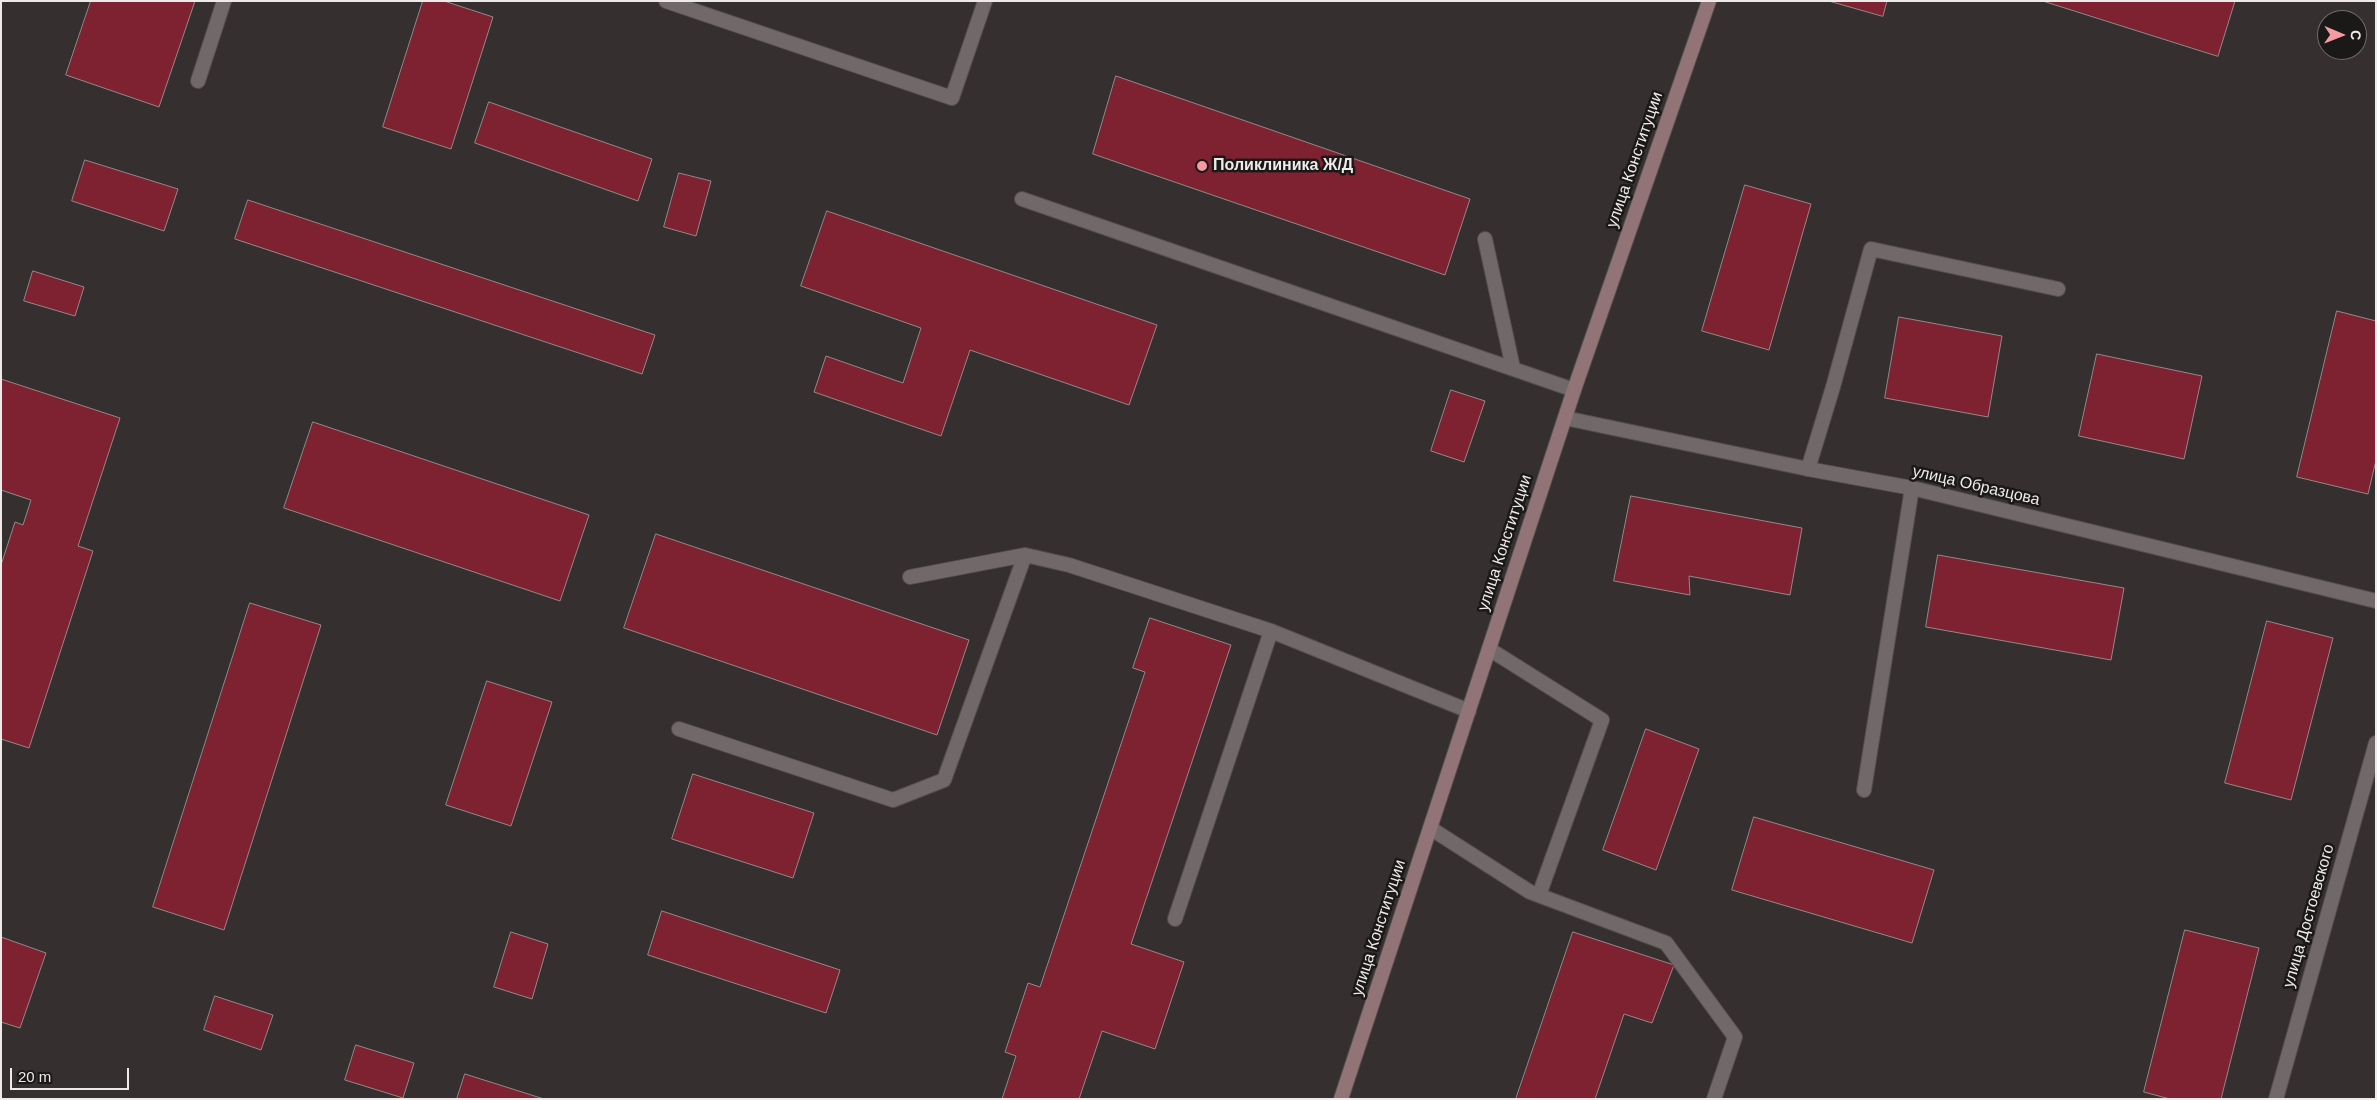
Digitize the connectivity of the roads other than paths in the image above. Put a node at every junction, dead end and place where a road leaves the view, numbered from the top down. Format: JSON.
{"nodes":[{"id":1,"x":224,"y":1,"type":"edge"},
{"id":2,"x":666,"y":1,"type":"edge"},
{"id":3,"x":985,"y":1,"type":"edge"},
{"id":4,"x":1709,"y":1,"type":"edge"},
{"id":5,"x":198,"y":81,"type":"dead end"},
{"id":6,"x":1022,"y":199,"type":"dead end"},
{"id":7,"x":1486,"y":240,"type":"dead end"},
{"id":8,"x":2058,"y":289,"type":"dead end"},
{"id":9,"x":1513,"y":368,"type":"junction"},
{"id":10,"x":1574,"y":390,"type":"junction"},
{"id":11,"x":1565,"y":418,"type":"junction"},
{"id":12,"x":1808,"y":469,"type":"junction"},
{"id":13,"x":1912,"y":488,"type":"junction"},
{"id":14,"x":1025,"y":554,"type":"junction"},
{"id":15,"x":910,"y":577,"type":"dead end"},
{"id":16,"x":2376,"y":601,"type":"edge"},
{"id":17,"x":1271,"y":632,"type":"junction"},
{"id":18,"x":1489,"y":649,"type":"junction"},
{"id":19,"x":1469,"y":711,"type":"junction"},
{"id":20,"x":679,"y":729,"type":"dead end"},
{"id":21,"x":2376,"y":743,"type":"edge"},
{"id":22,"x":1864,"y":790,"type":"dead end"},
{"id":23,"x":1430,"y":828,"type":"junction"},
{"id":24,"x":1539,"y":895,"type":"junction"},
{"id":25,"x":1175,"y":919,"type":"dead end"},
{"id":26,"x":1341,"y":1099,"type":"edge"},
{"id":27,"x":1714,"y":1099,"type":"edge"},
{"id":28,"x":2276,"y":1099,"type":"edge"}],
"edges":[{"from":1,"to":5,"type":"street"},
{"from":2,"to":3,"type":"street"},
{"from":4,"to":10,"type":"main road","name":"улица Конституции"},
{"from":6,"to":9,"type":"street"},
{"from":7,"to":9,"type":"street"},
{"from":8,"to":12,"type":"street"},
{"from":9,"to":10,"type":"street"},
{"from":10,"to":11,"type":"main road","name":"улица Конституции"},
{"from":11,"to":12,"type":"street","name":"улица Образцова"},
{"from":11,"to":18,"type":"main road","name":"улица Конституции"},
{"from":12,"to":13,"type":"street","name":"улица Образцова"},
{"from":13,"to":16,"type":"street","name":"улица Образцова"},
{"from":13,"to":22,"type":"street"},
{"from":14,"to":15,"type":"street"},
{"from":14,"to":17,"type":"street"},
{"from":14,"to":20,"type":"street"},
{"from":17,"to":19,"type":"street"},
{"from":17,"to":25,"type":"street"},
{"from":18,"to":19,"type":"main road","name":"улица Конституции"},
{"from":18,"to":24,"type":"street"},
{"from":19,"to":23,"type":"main road","name":"улица Конституции"},
{"from":21,"to":28,"type":"street","name":"улица Достоевского"},
{"from":23,"to":24,"type":"street"},
{"from":23,"to":26,"type":"main road","name":"улица Конституции"},
{"from":24,"to":27,"type":"street"}]}
